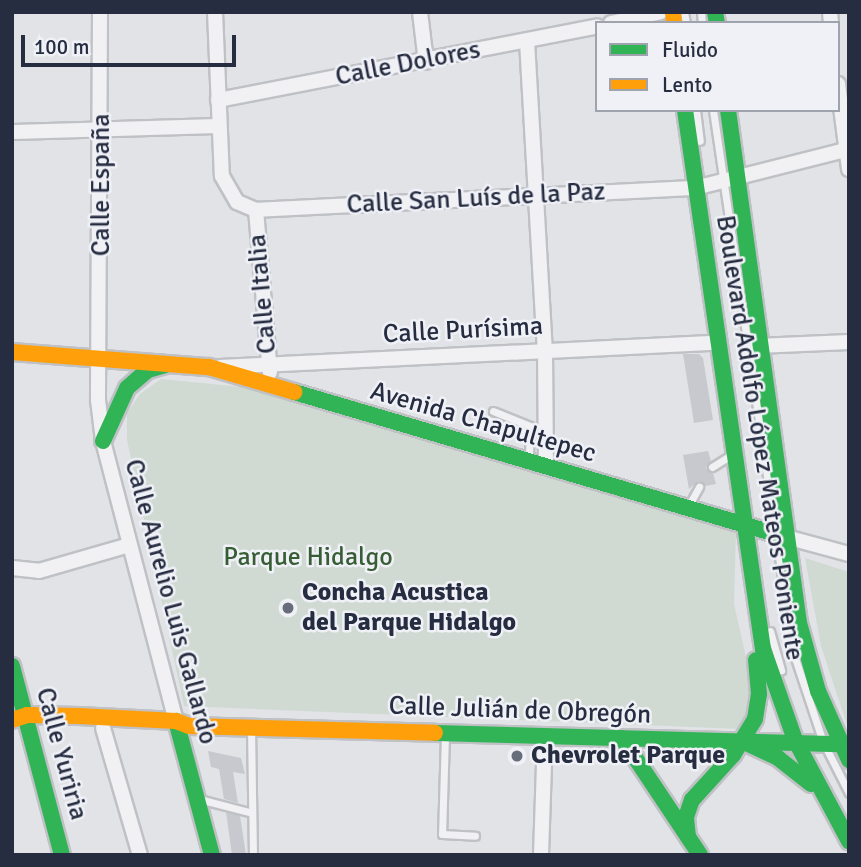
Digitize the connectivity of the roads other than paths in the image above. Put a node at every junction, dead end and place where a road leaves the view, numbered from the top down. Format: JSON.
{"nodes":[{"id":1,"x":100,"y":12,"type":"edge"},
{"id":2,"x":215,"y":12,"type":"edge"},
{"id":3,"x":420,"y":12,"type":"edge"},
{"id":4,"x":661,"y":12,"type":"edge"},
{"id":5,"x":620,"y":21,"type":"edge"},
{"id":6,"x":595,"y":26,"type":"edge"},
{"id":7,"x":527,"y":41,"type":"junction"},
{"id":8,"x":426,"y":62,"type":"junction"},
{"id":9,"x":840,"y":98,"type":"edge"},
{"id":10,"x":218,"y":100,"type":"junction"},
{"id":11,"x":685,"y":112,"type":"edge"},
{"id":12,"x":696,"y":112,"type":"edge"},
{"id":13,"x":713,"y":112,"type":"edge"},
{"id":14,"x":728,"y":112,"type":"edge"},
{"id":15,"x":219,"y":126,"type":"junction"},
{"id":16,"x":103,"y":130,"type":"junction"},
{"id":17,"x":12,"y":132,"type":"edge"},
{"id":18,"x":847,"y":149,"type":"edge"},
{"id":19,"x":849,"y":169,"type":"edge"},
{"id":20,"x":729,"y":180,"type":"junction"},
{"id":21,"x":700,"y":187,"type":"junction"},
{"id":22,"x":538,"y":196,"type":"junction"},
{"id":23,"x":256,"y":210,"type":"junction"},
{"id":24,"x":849,"y":342,"type":"edge"},
{"id":25,"x":719,"y":344,"type":"junction"},
{"id":26,"x":757,"y":346,"type":"junction"},
{"id":27,"x":545,"y":351,"type":"junction"},
{"id":28,"x":12,"y":352,"type":"edge"},
{"id":29,"x":101,"y":359,"type":"junction"},
{"id":30,"x":173,"y":362,"type":"junction"},
{"id":31,"x":270,"y":365,"type":"junction"},
{"id":32,"x":209,"y":367,"type":"junction"},
{"id":33,"x":269,"y":384,"type":"junction"},
{"id":34,"x":494,"y":411,"type":"dead end"},
{"id":35,"x":103,"y":441,"type":"junction"},
{"id":36,"x":734,"y":453,"type":"junction"},
{"id":37,"x":529,"y":460,"type":"junction"},
{"id":38,"x":547,"y":466,"type":"junction"},
{"id":39,"x":712,"y":467,"type":"dead end"},
{"id":40,"x":699,"y":487,"type":"dead end"},
{"id":41,"x":689,"y":507,"type":"junction"},
{"id":42,"x":748,"y":527,"type":"junction"},
{"id":43,"x":780,"y":535,"type":"junction"},
{"id":44,"x":129,"y":545,"type":"junction"},
{"id":45,"x":849,"y":554,"type":"edge"},
{"id":46,"x":12,"y":568,"type":"edge"},
{"id":47,"x":12,"y":666,"type":"edge"},
{"id":48,"x":20,"y":721,"type":"edge"},
{"id":49,"x":181,"y":727,"type":"junction"},
{"id":50,"x":251,"y":727,"type":"junction"},
{"id":51,"x":103,"y":728,"type":"junction"},
{"id":52,"x":445,"y":734,"type":"junction"},
{"id":53,"x":545,"y":737,"type":"junction"},
{"id":54,"x":622,"y":738,"type":"junction"},
{"id":55,"x":800,"y":740,"type":"junction"},
{"id":56,"x":742,"y":741,"type":"junction"},
{"id":57,"x":822,"y":742,"type":"junction"},
{"id":58,"x":845,"y":744,"type":"edge"},
{"id":59,"x":849,"y":760,"type":"edge"},
{"id":60,"x":849,"y":793,"type":"edge"},
{"id":61,"x":821,"y":796,"type":"junction"},
{"id":62,"x":197,"y":799,"type":"junction"},
{"id":63,"x":249,"y":812,"type":"junction"},
{"id":64,"x":849,"y":822,"type":"edge"},
{"id":65,"x":475,"y":836,"type":"dead end"},
{"id":66,"x":688,"y":837,"type":"junction"},
{"id":67,"x":849,"y":841,"type":"edge"},
{"id":68,"x":62,"y":855,"type":"edge"},
{"id":69,"x":140,"y":855,"type":"edge"},
{"id":70,"x":212,"y":855,"type":"edge"},
{"id":71,"x":253,"y":855,"type":"edge"},
{"id":72,"x":541,"y":855,"type":"edge"},
{"id":73,"x":700,"y":855,"type":"edge"}],
"edges":[{"from":1,"to":16,"type":"street","name":"Calle España"},
{"from":2,"to":10,"type":"street","name":"Calle Italia"},
{"from":3,"to":8,"type":"street"},
{"from":4,"to":5,"type":"street"},
{"from":6,"to":7,"type":"street","name":"Calle Dolores"},
{"from":7,"to":8,"type":"street","name":"Calle Dolores"},
{"from":7,"to":22,"type":"street"},
{"from":8,"to":10,"type":"street","name":"Calle Dolores"},
{"from":9,"to":18,"type":"street"},
{"from":10,"to":15,"type":"street","name":"Calle Italia"},
{"from":11,"to":21,"type":"street","name":"Boulevard Adolfo López Mateos Poniente"},
{"from":12,"to":21,"type":"lane"},
{"from":13,"to":20,"type":"lane"},
{"from":14,"to":20,"type":"street","name":"Boulevard Adolfo López Mateos Poniente"},
{"from":15,"to":16,"type":"street"},
{"from":15,"to":23,"type":"street","name":"Calle Italia"},
{"from":16,"to":17,"type":"street"},
{"from":16,"to":29,"type":"street","name":"Calle España"},
{"from":18,"to":19,"type":"street"},
{"from":18,"to":20,"type":"street","name":"Calle San Luís de la Paz"},
{"from":20,"to":21,"type":"street","name":"Calle San Luís de la Paz"},
{"from":20,"to":26,"type":"street","name":"Boulevard Adolfo López Mateos Poniente"},
{"from":20,"to":43,"type":"lane"},
{"from":21,"to":22,"type":"street","name":"Calle San Luís de la Paz"},
{"from":21,"to":25,"type":"street","name":"Boulevard Adolfo López Mateos Poniente"},
{"from":21,"to":42,"type":"lane"},
{"from":22,"to":23,"type":"street","name":"Calle San Luís de la Paz"},
{"from":22,"to":27,"type":"street"},
{"from":23,"to":31,"type":"street","name":"Calle Italia"},
{"from":24,"to":26,"type":"street"},
{"from":25,"to":27,"type":"street","name":"Calle Purísima"},
{"from":25,"to":36,"type":"street","name":"Boulevard Adolfo López Mateos Poniente"},
{"from":26,"to":43,"type":"street","name":"Boulevard Adolfo López Mateos Poniente"},
{"from":27,"to":31,"type":"street","name":"Calle Purísima"},
{"from":27,"to":38,"type":"street"},
{"from":28,"to":29,"type":"street"},
{"from":29,"to":30,"type":"street","name":"Avenida Chapultepec"},
{"from":29,"to":35,"type":"street","name":"Calle Aurelio Luis Gallardo"},
{"from":30,"to":32,"type":"street","name":"Avenida Chapultepec"},
{"from":30,"to":35,"type":"street"},
{"from":31,"to":32,"type":"street","name":"Calle Purísima"},
{"from":31,"to":33,"type":"street","name":"Calle Italia"},
{"from":32,"to":33,"type":"street","name":"Avenida Chapultepec"},
{"from":33,"to":37,"type":"street","name":"Avenida Chapultepec"},
{"from":34,"to":37,"type":"lane"},
{"from":35,"to":44,"type":"street","name":"Calle Aurelio Luis Gallardo"},
{"from":36,"to":39,"type":"lane"},
{"from":36,"to":42,"type":"street","name":"Boulevard Adolfo López Mateos Poniente"},
{"from":37,"to":38,"type":"street","name":"Avenida Chapultepec"},
{"from":38,"to":41,"type":"street","name":"Avenida Chapultepec"},
{"from":40,"to":41,"type":"lane"},
{"from":41,"to":42,"type":"street","name":"Avenida Chapultepec"},
{"from":42,"to":43,"type":"street","name":"Avenida Chapultepec"},
{"from":42,"to":55,"type":"street","name":"Boulevard Adolfo López Mateos Poniente"},
{"from":42,"to":56,"type":"street"},
{"from":43,"to":45,"type":"street","name":"Avenida Chapultepec"},
{"from":43,"to":57,"type":"lane"},
{"from":43,"to":58,"type":"street","name":"Boulevard Adolfo López Mateos Poniente"},
{"from":44,"to":46,"type":"street"},
{"from":44,"to":49,"type":"street","name":"Calle Aurelio Luis Gallardo"},
{"from":47,"to":48,"type":"street","name":"Calle Yuriria"},
{"from":48,"to":49,"type":"street"},
{"from":48,"to":51,"type":"street"},
{"from":48,"to":68,"type":"street","name":"Calle Yuriria"},
{"from":49,"to":50,"type":"street","name":"Calle Julián de Obregón"},
{"from":49,"to":51,"type":"street"},
{"from":49,"to":62,"type":"street","name":"Calle Aurelio Luis Gallardo"},
{"from":50,"to":52,"type":"street","name":"Calle Julián de Obregón"},
{"from":50,"to":63,"type":"lane"},
{"from":51,"to":69,"type":"street"},
{"from":52,"to":53,"type":"street","name":"Calle Julián de Obregón"},
{"from":52,"to":65,"type":"lane"},
{"from":53,"to":54,"type":"street","name":"Calle Julián de Obregón"},
{"from":53,"to":72,"type":"street"},
{"from":54,"to":56,"type":"street","name":"Calle Julián de Obregón"},
{"from":54,"to":66,"type":"street"},
{"from":55,"to":56,"type":"street","name":"Calle Julián de Obregón"},
{"from":55,"to":57,"type":"street","name":"Calle Julián de Obregón"},
{"from":55,"to":61,"type":"street","name":"Boulevard Adolfo López Mateos Poniente"},
{"from":55,"to":64,"type":"lane"},
{"from":56,"to":61,"type":"street"},
{"from":56,"to":66,"type":"street"},
{"from":57,"to":58,"type":"street","name":"Calle Julián de Obregón"},
{"from":57,"to":60,"type":"lane"},
{"from":58,"to":59,"type":"street","name":"Boulevard Adolfo López Mateos Poniente"},
{"from":61,"to":67,"type":"street","name":"Boulevard Adolfo López Mateos Poniente"},
{"from":62,"to":63,"type":"lane"},
{"from":62,"to":70,"type":"street","name":"Calle Aurelio Luis Gallardo"},
{"from":63,"to":71,"type":"lane"},
{"from":66,"to":73,"type":"street"}]}
